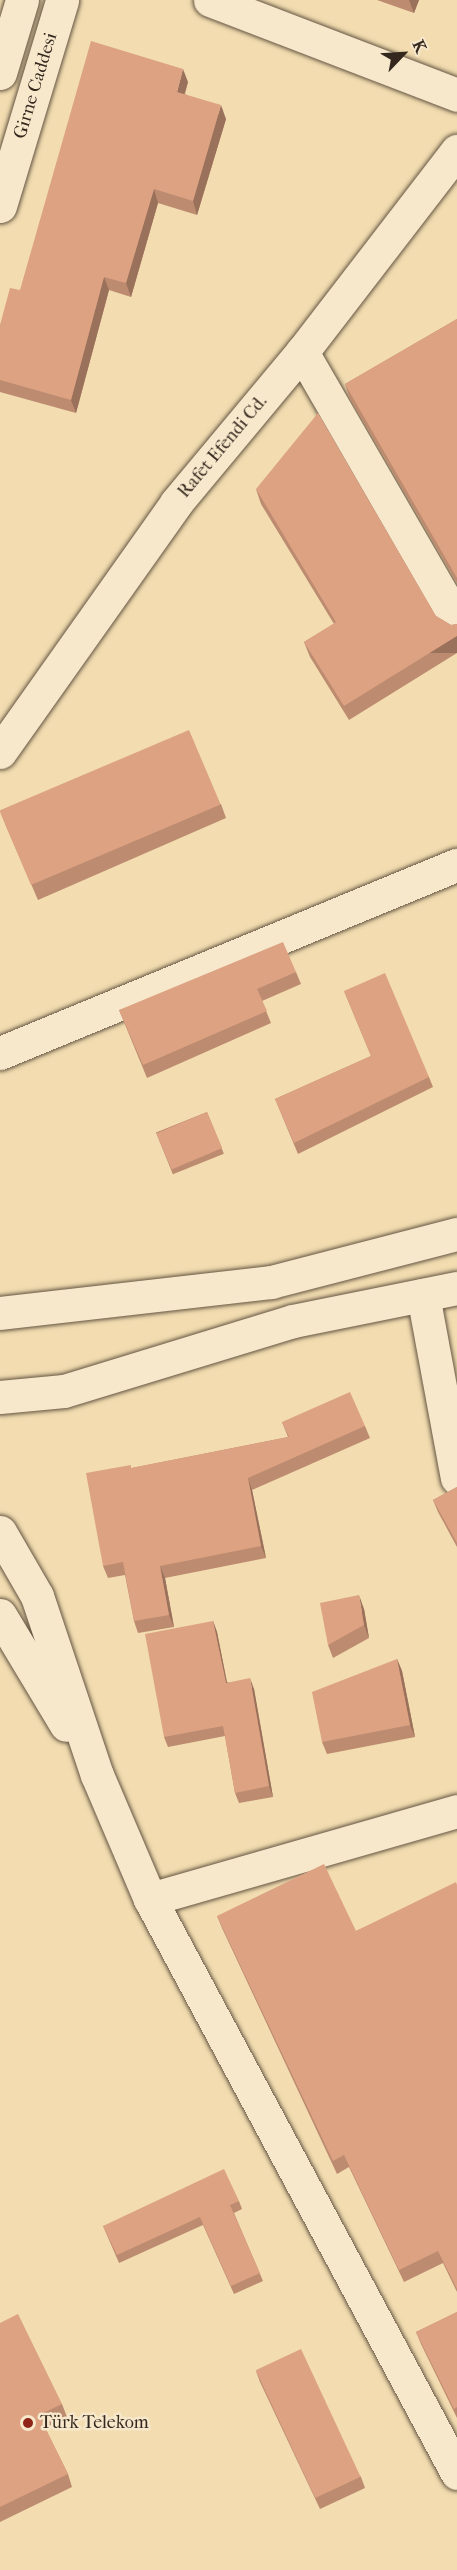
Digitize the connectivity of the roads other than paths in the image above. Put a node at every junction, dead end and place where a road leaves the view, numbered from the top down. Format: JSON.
{"nodes":[{"id":1,"x":22,"y":0,"type":"edge"},
{"id":2,"x":62,"y":0,"type":"edge"},
{"id":3,"x":210,"y":0,"type":"edge"},
{"id":4,"x":0,"y":73,"type":"edge"},
{"id":5,"x":457,"y":95,"type":"edge"},
{"id":6,"x":457,"y":151,"type":"edge"},
{"id":7,"x":0,"y":206,"type":"edge"},
{"id":8,"x":302,"y":352,"type":"junction"},
{"id":9,"x":457,"y":621,"type":"edge"},
{"id":10,"x":0,"y":752,"type":"edge"},
{"id":11,"x":457,"y":865,"type":"edge"},
{"id":12,"x":0,"y":1053,"type":"edge"},
{"id":13,"x":457,"y":1234,"type":"edge"},
{"id":14,"x":457,"y":1288,"type":"edge"},
{"id":15,"x":423,"y":1295,"type":"junction"},
{"id":16,"x":0,"y":1313,"type":"edge"},
{"id":17,"x":0,"y":1397,"type":"edge"},
{"id":18,"x":457,"y":1478,"type":"edge"},
{"id":19,"x":0,"y":1532,"type":"edge"},
{"id":20,"x":0,"y":1615,"type":"edge"},
{"id":21,"x":97,"y":1775,"type":"junction"},
{"id":22,"x":457,"y":1811,"type":"edge"},
{"id":23,"x":150,"y":1899,"type":"junction"},
{"id":24,"x":457,"y":2473,"type":"edge"}],
"edges":[{"from":1,"to":4,"type":"main road"},
{"from":2,"to":7,"type":"main road","name":"Girne Caddesi"},
{"from":3,"to":5,"type":"main road"},
{"from":6,"to":8,"type":"main road","name":"Rafet Efendi Cd."},
{"from":8,"to":9,"type":"main road"},
{"from":8,"to":10,"type":"main road","name":"Rafet Efendi Cd."},
{"from":11,"to":12,"type":"main road"},
{"from":13,"to":16,"type":"main road"},
{"from":14,"to":15,"type":"main road"},
{"from":15,"to":17,"type":"main road"},
{"from":15,"to":18,"type":"main road"},
{"from":19,"to":21,"type":"main road"},
{"from":20,"to":21,"type":"main road"},
{"from":21,"to":23,"type":"main road"},
{"from":22,"to":23,"type":"main road"},
{"from":23,"to":24,"type":"main road"}]}
